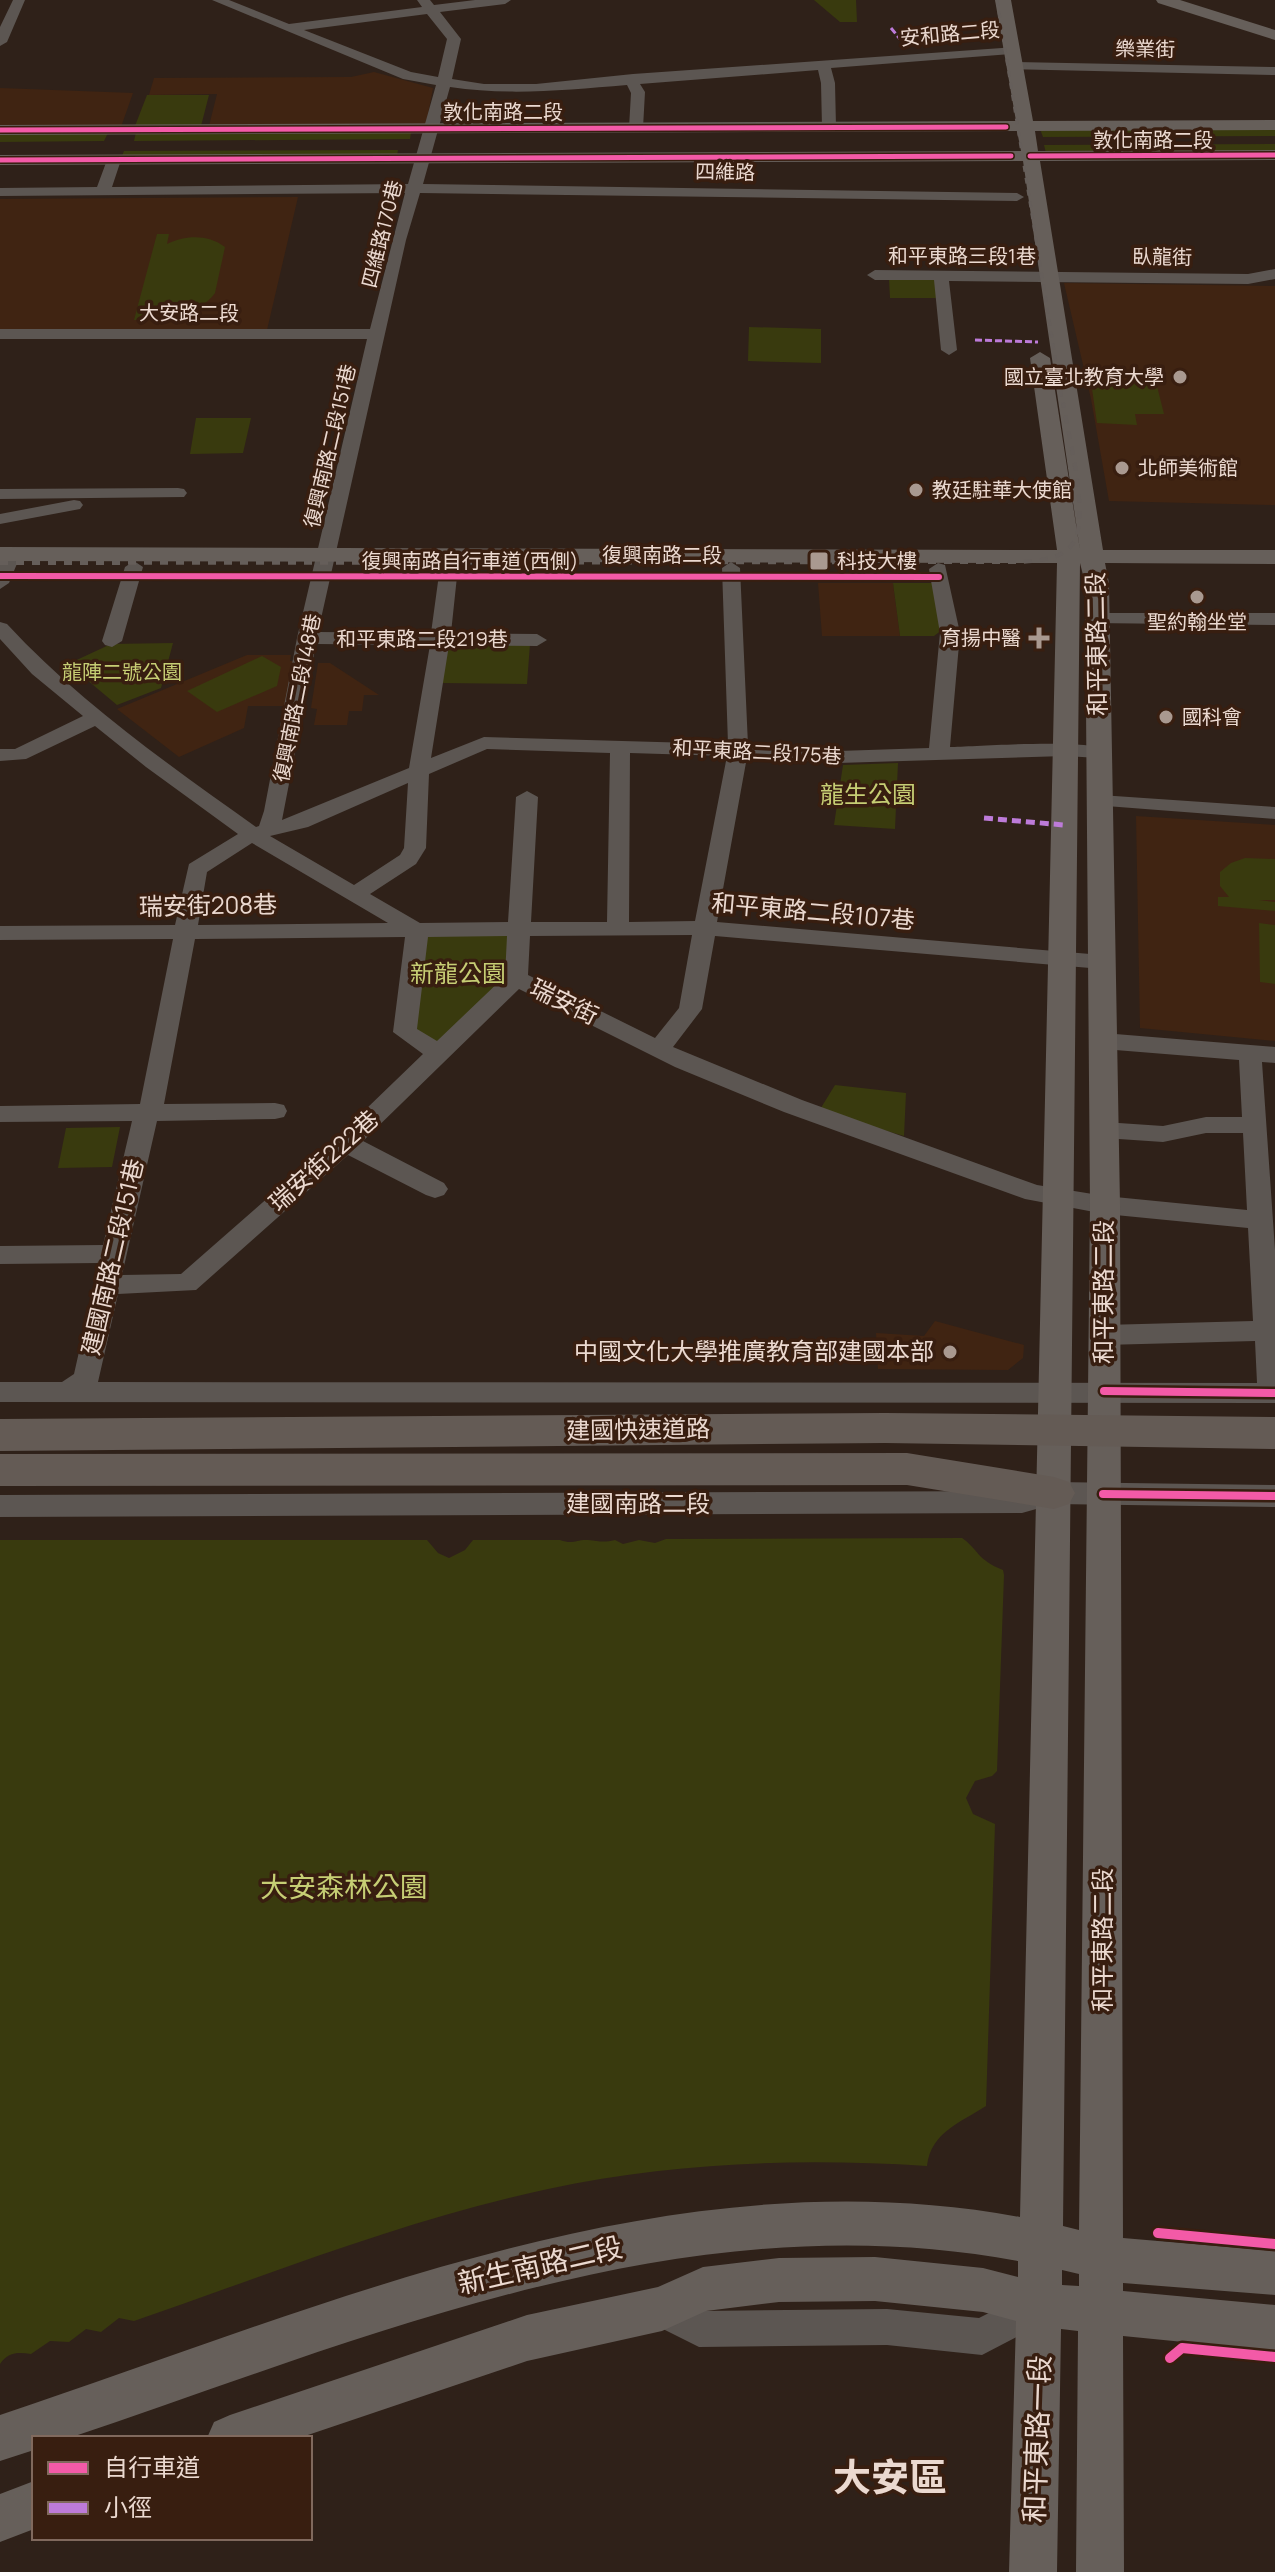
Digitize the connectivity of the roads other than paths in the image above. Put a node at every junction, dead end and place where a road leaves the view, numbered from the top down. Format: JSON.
{"nodes":[{"id":1,"x":19,"y":0,"type":"edge"},
{"id":2,"x":218,"y":0,"type":"edge"},
{"id":3,"x":237,"y":0,"type":"edge"},
{"id":4,"x":986,"y":0,"type":"edge"},
{"id":5,"x":1003,"y":0,"type":"edge"},
{"id":6,"x":1164,"y":0,"type":"edge"},
{"id":7,"x":1183,"y":0,"type":"edge"},
{"id":8,"x":510,"y":1,"type":"edge"},
{"id":9,"x":427,"y":5,"type":"edge"},
{"id":10,"x":295,"y":27,"type":"junction"},
{"id":11,"x":1275,"y":29,"type":"edge"},
{"id":12,"x":1275,"y":35,"type":"edge"},
{"id":13,"x":1,"y":36,"type":"edge"},
{"id":14,"x":1002,"y":57,"type":"junction"},
{"id":15,"x":823,"y":64,"type":"junction"},
{"id":16,"x":1275,"y":71,"type":"edge"},
{"id":17,"x":444,"y":80,"type":"junction"},
{"id":18,"x":633,"y":83,"type":"junction"},
{"id":19,"x":1003,"y":105,"type":"dead end"},
{"id":20,"x":1275,"y":125,"type":"edge"},
{"id":21,"x":829,"y":127,"type":"junction"},
{"id":22,"x":631,"y":128,"type":"junction"},
{"id":23,"x":0,"y":130,"type":"edge"},
{"id":24,"x":1275,"y":141,"type":"edge"},
{"id":25,"x":1018,"y":142,"type":"junction"},
{"id":26,"x":427,"y":143,"type":"junction"},
{"id":27,"x":0,"y":145,"type":"edge"},
{"id":28,"x":1275,"y":155,"type":"edge"},
{"id":29,"x":0,"y":160,"type":"edge"},
{"id":30,"x":114,"y":160,"type":"junction"},
{"id":31,"x":412,"y":188,"type":"junction"},
{"id":32,"x":0,"y":192,"type":"edge"},
{"id":33,"x":103,"y":192,"type":"junction"},
{"id":34,"x":1018,"y":206,"type":"joint"},
{"id":35,"x":1025,"y":252,"type":"dead end"},
{"id":36,"x":875,"y":275,"type":"dead end"},
{"id":37,"x":941,"y":276,"type":"junction"},
{"id":38,"x":1039,"y":277,"type":"junction"},
{"id":39,"x":1275,"y":277,"type":"edge"},
{"id":40,"x":378,"y":334,"type":"junction"},
{"id":41,"x":0,"y":336,"type":"edge"},
{"id":42,"x":949,"y":350,"type":"dead end"},
{"id":43,"x":87,"y":493,"type":"junction"},
{"id":44,"x":178,"y":493,"type":"dead end"},
{"id":45,"x":4,"y":494,"type":"edge"},
{"id":46,"x":0,"y":519,"type":"edge"},
{"id":47,"x":1275,"y":557,"type":"edge"},
{"id":48,"x":327,"y":561,"type":"junction"},
{"id":49,"x":1069,"y":562,"type":"junction"},
{"id":50,"x":1096,"y":562,"type":"junction"},
{"id":51,"x":3,"y":565,"type":"edge"},
{"id":52,"x":134,"y":567,"type":"junction"},
{"id":53,"x":449,"y":567,"type":"junction"},
{"id":54,"x":731,"y":568,"type":"junction"},
{"id":55,"x":938,"y":569,"type":"junction"},
{"id":56,"x":1275,"y":569,"type":"edge"},
{"id":57,"x":1098,"y":619,"type":"junction"},
{"id":58,"x":1275,"y":619,"type":"edge"},
{"id":59,"x":0,"y":628,"type":"edge"},
{"id":60,"x":307,"y":638,"type":"junction"},
{"id":61,"x":441,"y":638,"type":"junction"},
{"id":62,"x":537,"y":640,"type":"dead end"},
{"id":63,"x":112,"y":641,"type":"dead end"},
{"id":64,"x":98,"y":717,"type":"junction"},
{"id":65,"x":620,"y":746,"type":"junction"},
{"id":66,"x":738,"y":750,"type":"junction"},
{"id":67,"x":1065,"y":750,"type":"junction"},
{"id":68,"x":1099,"y":752,"type":"junction"},
{"id":69,"x":939,"y":754,"type":"junction"},
{"id":70,"x":0,"y":755,"type":"edge"},
{"id":71,"x":419,"y":769,"type":"junction"},
{"id":72,"x":527,"y":797,"type":"dead end"},
{"id":73,"x":1100,"y":801,"type":"junction"},
{"id":74,"x":1275,"y":813,"type":"edge"},
{"id":75,"x":260,"y":832,"type":"junction"},
{"id":76,"x":199,"y":870,"type":"joint"},
{"id":77,"x":355,"y":894,"type":"junction"},
{"id":78,"x":519,"y":928,"type":"junction"},
{"id":79,"x":618,"y":928,"type":"junction"},
{"id":80,"x":705,"y":928,"type":"junction"},
{"id":81,"x":417,"y":931,"type":"junction"},
{"id":82,"x":0,"y":933,"type":"edge"},
{"id":83,"x":186,"y":933,"type":"junction"},
{"id":84,"x":1062,"y":958,"type":"junction"},
{"id":85,"x":1102,"y":962,"type":"junction"},
{"id":86,"x":516,"y":978,"type":"junction"},
{"id":87,"x":1103,"y":1041,"type":"junction"},
{"id":88,"x":659,"y":1049,"type":"junction"},
{"id":89,"x":439,"y":1053,"type":"junction"},
{"id":90,"x":1262,"y":1054,"type":"edge"},
{"id":91,"x":275,"y":1111,"type":"dead end"},
{"id":92,"x":0,"y":1114,"type":"edge"},
{"id":93,"x":149,"y":1114,"type":"junction"},
{"id":94,"x":1254,"y":1125,"type":"junction"},
{"id":95,"x":1104,"y":1130,"type":"junction"},
{"id":96,"x":346,"y":1143,"type":"junction"},
{"id":97,"x":435,"y":1189,"type":"dead end"},
{"id":98,"x":1059,"y":1197,"type":"junction"},
{"id":99,"x":1105,"y":1205,"type":"junction"},
{"id":100,"x":1260,"y":1220,"type":"junction"},
{"id":101,"x":111,"y":1254,"type":"junction"},
{"id":102,"x":0,"y":1255,"type":"edge"},
{"id":103,"x":105,"y":1285,"type":"junction"},
{"id":104,"x":1267,"y":1331,"type":"junction"},
{"id":105,"x":1104,"y":1335,"type":"junction"},
{"id":106,"x":1056,"y":1391,"type":"junction"},
{"id":107,"x":1104,"y":1391,"type":"junction"},
{"id":108,"x":0,"y":1392,"type":"edge"},
{"id":109,"x":67,"y":1392,"type":"junction"},
{"id":110,"x":1273,"y":1393,"type":"edge"},
{"id":111,"x":1275,"y":1433,"type":"edge"},
{"id":112,"x":0,"y":1435,"type":"edge"},
{"id":113,"x":0,"y":1456,"type":"edge"},
{"id":114,"x":1275,"y":1457,"type":"edge"},
{"id":115,"x":0,"y":1470,"type":"edge"},
{"id":116,"x":1054,"y":1493,"type":"junction"},
{"id":117,"x":1103,"y":1494,"type":"junction"},
{"id":118,"x":1275,"y":1496,"type":"edge"},
{"id":119,"x":0,"y":1506,"type":"edge"},
{"id":120,"x":43,"y":1506,"type":"junction"},
{"id":121,"x":1040,"y":2243,"type":"junction"},
{"id":122,"x":1101,"y":2257,"type":"junction"},
{"id":123,"x":1275,"y":2273,"type":"edge"},
{"id":124,"x":1040,"y":2305,"type":"junction"},
{"id":125,"x":1101,"y":2312,"type":"junction"},
{"id":126,"x":1275,"y":2328,"type":"edge"},
{"id":127,"x":236,"y":2436,"type":"edge"},
{"id":128,"x":0,"y":2438,"type":"edge"},
{"id":129,"x":32,"y":2506,"type":"edge"},
{"id":130,"x":0,"y":2518,"type":"edge"},
{"id":131,"x":1033,"y":2572,"type":"edge"},
{"id":132,"x":1100,"y":2572,"type":"edge"}],
"edges":[{"from":1,"to":13,"type":"street"},
{"from":2,"to":10,"type":"street","name":"安和路二段"},
{"from":3,"to":10,"type":"street","name":"安和路二段"},
{"from":4,"to":14,"type":"main road"},
{"from":5,"to":14,"type":"main road"},
{"from":6,"to":12,"type":"main road"},
{"from":7,"to":11,"type":"main road"},
{"from":8,"to":9,"type":"street"},
{"from":9,"to":10,"type":"street"},
{"from":9,"to":17,"type":"street","name":"四維路170巷"},
{"from":10,"to":17,"type":"street","name":"安和路二段"},
{"from":14,"to":15,"type":"street","name":"安和路二段"},
{"from":14,"to":16,"type":"street","name":"樂業街"},
{"from":14,"to":17,"type":"street","name":"安和路二段"},
{"from":14,"to":25,"type":"main road"},
{"from":15,"to":18,"type":"street","name":"安和路二段"},
{"from":15,"to":21,"type":"street"},
{"from":17,"to":18,"type":"street","name":"安和路二段"},
{"from":17,"to":26,"type":"street","name":"四維路170巷"},
{"from":18,"to":22,"type":"street"},
{"from":19,"to":25,"type":"main road"},
{"from":20,"to":25,"type":"main road","name":"敦化南路二段"},
{"from":21,"to":22,"type":"main road","name":"敦化南路二段"},
{"from":21,"to":25,"type":"main road","name":"敦化南路二段"},
{"from":22,"to":26,"type":"main road","name":"敦化南路二段"},
{"from":23,"to":26,"type":"main road","name":"敦化南路二段"},
{"from":24,"to":25,"type":"main road","name":"敦化南路二段"},
{"from":25,"to":26,"type":"main road","name":"敦化南路二段"},
{"from":25,"to":28,"type":"main road","name":"敦化南路二段"},
{"from":25,"to":34,"type":"main road"},
{"from":25,"to":38,"type":"main road"},
{"from":26,"to":27,"type":"main road","name":"敦化南路二段"},
{"from":26,"to":30,"type":"main road","name":"敦化南路二段"},
{"from":26,"to":31,"type":"street","name":"四維路170巷"},
{"from":29,"to":30,"type":"main road","name":"敦化南路二段"},
{"from":30,"to":33,"type":"street"},
{"from":31,"to":33,"type":"street","name":"四維路"},
{"from":31,"to":34,"type":"street","name":"四維路"},
{"from":31,"to":40,"type":"street","name":"四維路170巷"},
{"from":32,"to":33,"type":"street","name":"四維路"},
{"from":35,"to":38,"type":"main road"},
{"from":36,"to":37,"type":"street","name":"和平東路三段1巷"},
{"from":37,"to":38,"type":"street","name":"和平東路三段1巷"},
{"from":37,"to":42,"type":"street"},
{"from":38,"to":39,"type":"street","name":"臥龍街"},
{"from":38,"to":49,"type":"main road","name":"和平東路二段"},
{"from":38,"to":50,"type":"main road","name":"和平東路二段"},
{"from":40,"to":41,"type":"street","name":"大安路二段"},
{"from":40,"to":48,"type":"street","name":"復興南路二段151巷"},
{"from":43,"to":44,"type":"street"},
{"from":43,"to":45,"type":"street"},
{"from":43,"to":46,"type":"street"},
{"from":47,"to":50,"type":"main road","name":"復興南路二段"},
{"from":48,"to":49,"type":"main road","name":"復興南路二段"},
{"from":48,"to":51,"type":"main road","name":"復興南路二段"},
{"from":48,"to":52,"type":"main road","name":"復興南路二段"},
{"from":48,"to":53,"type":"main road","name":"復興南路二段"},
{"from":48,"to":60,"type":"street","name":"復興南路二段148巷"},
{"from":49,"to":50,"type":"main road","name":"復興南路二段"},
{"from":49,"to":55,"type":"main road","name":"復興南路二段"},
{"from":49,"to":67,"type":"main road","name":"和平東路二段"},
{"from":50,"to":56,"type":"main road","name":"復興南路二段"},
{"from":50,"to":57,"type":"main road","name":"和平東路二段"},
{"from":51,"to":52,"type":"main road","name":"復興南路二段"},
{"from":52,"to":63,"type":"street"},
{"from":53,"to":54,"type":"main road","name":"復興南路二段"},
{"from":53,"to":61,"type":"street"},
{"from":54,"to":55,"type":"main road","name":"復興南路二段"},
{"from":54,"to":66,"type":"street"},
{"from":55,"to":69,"type":"street"},
{"from":57,"to":58,"type":"street"},
{"from":57,"to":68,"type":"main road","name":"和平東路二段"},
{"from":59,"to":64,"type":"street"},
{"from":60,"to":61,"type":"street","name":"和平東路二段219巷"},
{"from":60,"to":75,"type":"street","name":"復興南路二段148巷"},
{"from":61,"to":62,"type":"street","name":"和平東路二段219巷"},
{"from":61,"to":71,"type":"street"},
{"from":64,"to":70,"type":"street"},
{"from":64,"to":75,"type":"street"},
{"from":65,"to":66,"type":"street","name":"和平東路二段175巷"},
{"from":65,"to":71,"type":"street","name":"和平東路二段175巷"},
{"from":65,"to":79,"type":"street"},
{"from":66,"to":69,"type":"street","name":"和平東路二段175巷"},
{"from":66,"to":80,"type":"street"},
{"from":67,"to":68,"type":"street","name":"和平東路二段175巷"},
{"from":67,"to":69,"type":"street","name":"和平東路二段175巷"},
{"from":67,"to":84,"type":"main road","name":"和平東路二段"},
{"from":68,"to":73,"type":"main road","name":"和平東路二段"},
{"from":71,"to":75,"type":"street","name":"和平東路二段175巷"},
{"from":71,"to":77,"type":"street"},
{"from":72,"to":78,"type":"street","name":"瑞安街"},
{"from":73,"to":74,"type":"street"},
{"from":73,"to":85,"type":"main road","name":"和平東路二段"},
{"from":75,"to":76,"type":"street","name":"和平東路二段175巷"},
{"from":75,"to":77,"type":"street"},
{"from":76,"to":83,"type":"street","name":"建國南路二段151巷"},
{"from":77,"to":81,"type":"street"},
{"from":78,"to":79,"type":"street","name":"和平東路二段107巷"},
{"from":78,"to":81,"type":"street"},
{"from":78,"to":86,"type":"street","name":"瑞安街"},
{"from":79,"to":80,"type":"street","name":"和平東路二段107巷"},
{"from":80,"to":84,"type":"street","name":"和平東路二段107巷"},
{"from":80,"to":88,"type":"street"},
{"from":81,"to":83,"type":"street","name":"瑞安街208巷"},
{"from":81,"to":89,"type":"street"},
{"from":82,"to":83,"type":"street","name":"瑞安街208巷"},
{"from":83,"to":93,"type":"street","name":"建國南路二段151巷"},
{"from":84,"to":85,"type":"street","name":"和平東路二段107巷"},
{"from":84,"to":98,"type":"main road","name":"和平東路二段"},
{"from":85,"to":87,"type":"main road","name":"和平東路二段"},
{"from":86,"to":88,"type":"street","name":"瑞安街"},
{"from":86,"to":89,"type":"street","name":"瑞安街222巷"},
{"from":87,"to":90,"type":"street"},
{"from":87,"to":95,"type":"main road","name":"和平東路二段"},
{"from":88,"to":98,"type":"street","name":"瑞安街"},
{"from":89,"to":96,"type":"street","name":"瑞安街222巷"},
{"from":90,"to":94,"type":"street"},
{"from":91,"to":93,"type":"street"},
{"from":92,"to":93,"type":"street"},
{"from":93,"to":101,"type":"street","name":"建國南路二段151巷"},
{"from":94,"to":95,"type":"street"},
{"from":94,"to":100,"type":"street"},
{"from":95,"to":99,"type":"main road","name":"和平東路二段"},
{"from":96,"to":97,"type":"street"},
{"from":96,"to":103,"type":"street","name":"瑞安街222巷"},
{"from":98,"to":99,"type":"street","name":"瑞安街"},
{"from":98,"to":106,"type":"main road","name":"和平東路二段"},
{"from":99,"to":100,"type":"street","name":"瑞安街"},
{"from":99,"to":105,"type":"main road","name":"和平東路二段"},
{"from":100,"to":104,"type":"street"},
{"from":101,"to":102,"type":"street"},
{"from":101,"to":103,"type":"street","name":"建國南路二段151巷"},
{"from":103,"to":109,"type":"street","name":"建國南路二段151巷"},
{"from":104,"to":105,"type":"street"},
{"from":104,"to":110,"type":"street"},
{"from":105,"to":107,"type":"main road","name":"和平東路二段"},
{"from":106,"to":107,"type":"street"},
{"from":106,"to":109,"type":"street"},
{"from":106,"to":116,"type":"main road","name":"和平東路二段"},
{"from":107,"to":110,"type":"street"},
{"from":107,"to":117,"type":"main road","name":"和平東路二段"},
{"from":108,"to":109,"type":"street"},
{"from":109,"to":120,"type":"street"},
{"from":111,"to":112,"type":"highway","name":"建國快速道路"},
{"from":113,"to":114,"type":"highway","name":"建國快速道路"},
{"from":115,"to":116,"type":"highway"},
{"from":116,"to":117,"type":"street","name":"建國南路二段"},
{"from":116,"to":120,"type":"street","name":"建國南路二段"},
{"from":116,"to":121,"type":"main road","name":"和平東路二段"},
{"from":117,"to":118,"type":"street","name":"建國南路二段"},
{"from":117,"to":122,"type":"main road","name":"和平東路二段"},
{"from":119,"to":120,"type":"street","name":"建國南路二段"},
{"from":121,"to":122,"type":"main road","name":"新生南路二段"},
{"from":121,"to":124,"type":"main road","name":"和平東路二段"},
{"from":121,"to":128,"type":"main road","name":"新生南路二段"},
{"from":122,"to":123,"type":"main road","name":"新生南路二段"},
{"from":122,"to":125,"type":"main road","name":"和平東路二段"},
{"from":124,"to":125,"type":"main road"},
{"from":124,"to":127,"type":"main road"},
{"from":124,"to":131,"type":"main road","name":"和平東路一段"},
{"from":125,"to":126,"type":"main road"},
{"from":125,"to":132,"type":"main road"},
{"from":129,"to":130,"type":"main road"}]}
